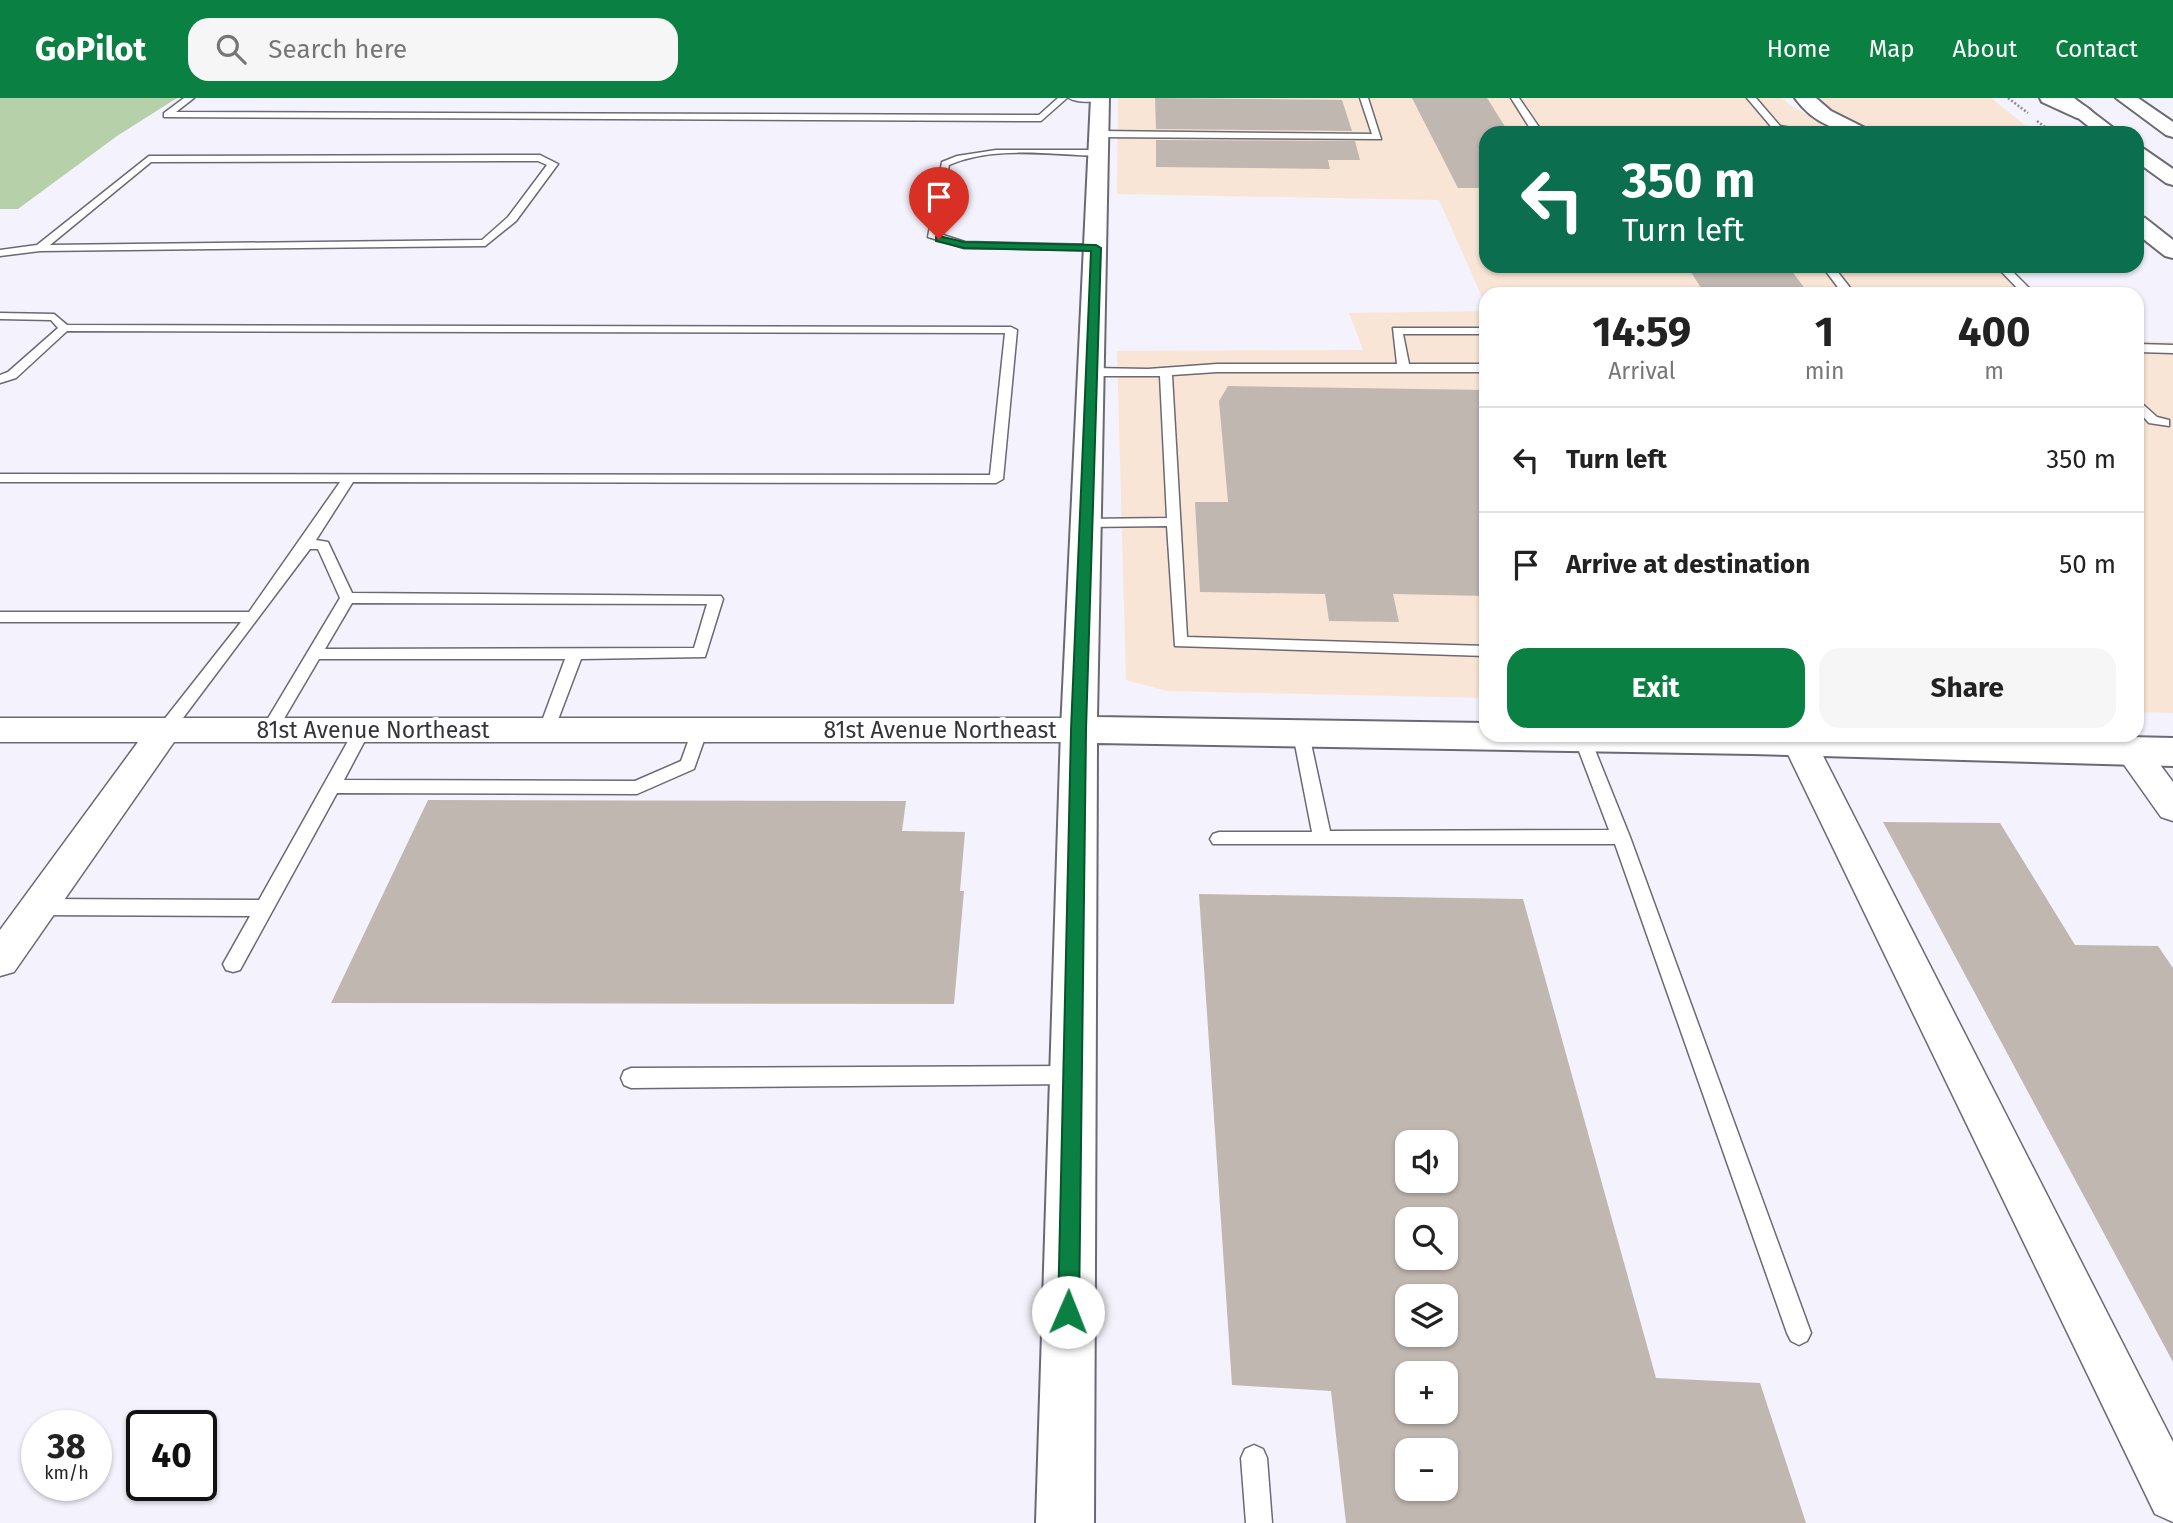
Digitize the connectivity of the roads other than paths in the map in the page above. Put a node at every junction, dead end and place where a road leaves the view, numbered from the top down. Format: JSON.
{"nodes":[{"id":1,"x":190,"y":98,"type":"edge"},
{"id":2,"x":1063,"y":98,"type":"edge"},
{"id":3,"x":1073,"y":98,"type":"edge"},
{"id":4,"x":1100,"y":98,"type":"edge"},
{"id":5,"x":1364,"y":98,"type":"edge"},
{"id":6,"x":1515,"y":98,"type":"edge"},
{"id":7,"x":1751,"y":98,"type":"edge"},
{"id":8,"x":1804,"y":98,"type":"edge"},
{"id":9,"x":2049,"y":98,"type":"edge"},
{"id":10,"x":2062,"y":98,"type":"edge"},
{"id":11,"x":2125,"y":98,"type":"edge"},
{"id":12,"x":2084,"y":114,"type":"junction"},
{"id":13,"x":1533,"y":126,"type":"edge"},
{"id":14,"x":1775,"y":126,"type":"edge"},
{"id":15,"x":1846,"y":126,"type":"edge"},
{"id":16,"x":2100,"y":126,"type":"edge"},
{"id":17,"x":2173,"y":131,"type":"edge"},
{"id":18,"x":1099,"y":143,"type":"junction"},
{"id":19,"x":2144,"y":158,"type":"edge"},
{"id":20,"x":2173,"y":179,"type":"edge"},
{"id":21,"x":2144,"y":228,"type":"edge"},
{"id":22,"x":40,"y":248,"type":"junction"},
{"id":23,"x":1096,"y":248,"type":"junction"},
{"id":24,"x":2173,"y":251,"type":"edge"},
{"id":25,"x":0,"y":253,"type":"edge"},
{"id":26,"x":1832,"y":273,"type":"edge"},
{"id":27,"x":2008,"y":273,"type":"edge"},
{"id":28,"x":1844,"y":287,"type":"edge"},
{"id":29,"x":2022,"y":287,"type":"edge"},
{"id":30,"x":0,"y":316,"type":"edge"},
{"id":31,"x":64,"y":328,"type":"junction"},
{"id":32,"x":1479,"y":331,"type":"edge"},
{"id":33,"x":2144,"y":348,"type":"edge"},
{"id":34,"x":2173,"y":349,"type":"edge"},
{"id":35,"x":1404,"y":368,"type":"junction"},
{"id":36,"x":1479,"y":368,"type":"edge"},
{"id":37,"x":1092,"y":372,"type":"junction"},
{"id":38,"x":1166,"y":372,"type":"junction"},
{"id":39,"x":0,"y":379,"type":"edge"},
{"id":40,"x":2144,"y":409,"type":"edge"},
{"id":41,"x":2144,"y":420,"type":"edge"},
{"id":42,"x":0,"y":478,"type":"edge"},
{"id":43,"x":348,"y":480,"type":"junction"},
{"id":44,"x":1174,"y":522,"type":"junction"},
{"id":45,"x":1086,"y":523,"type":"junction"},
{"id":46,"x":306,"y":544,"type":"junction"},
{"id":47,"x":346,"y":598,"type":"junction"},
{"id":48,"x":0,"y":617,"type":"edge"},
{"id":49,"x":253,"y":617,"type":"junction"},
{"id":50,"x":1479,"y":651,"type":"edge"},
{"id":51,"x":575,"y":653,"type":"junction"},
{"id":52,"x":314,"y":654,"type":"junction"},
{"id":53,"x":363,"y":729,"type":"junction"},
{"id":54,"x":547,"y":729,"type":"junction"},
{"id":55,"x":700,"y":729,"type":"junction"},
{"id":56,"x":0,"y":730,"type":"edge"},
{"id":57,"x":165,"y":730,"type":"junction"},
{"id":58,"x":269,"y":730,"type":"junction"},
{"id":59,"x":1079,"y":730,"type":"junction"},
{"id":60,"x":1301,"y":734,"type":"junction"},
{"id":61,"x":1479,"y":737,"type":"edge"},
{"id":62,"x":1584,"y":742,"type":"edge"},
{"id":63,"x":1727,"y":742,"type":"edge"},
{"id":64,"x":1871,"y":742,"type":"edge"},
{"id":65,"x":1927,"y":742,"type":"edge"},
{"id":66,"x":1800,"y":744,"type":"junction"},
{"id":67,"x":2132,"y":752,"type":"junction"},
{"id":68,"x":2173,"y":752,"type":"edge"},
{"id":69,"x":332,"y":786,"type":"junction"},
{"id":70,"x":2173,"y":808,"type":"edge"},
{"id":71,"x":1621,"y":837,"type":"junction"},
{"id":72,"x":1322,"y":838,"type":"junction"},
{"id":73,"x":1219,"y":839,"type":"dead end"},
{"id":74,"x":38,"y":907,"type":"junction"},
{"id":75,"x":264,"y":908,"type":"junction"},
{"id":76,"x":0,"y":960,"type":"edge"},
{"id":77,"x":233,"y":964,"type":"dead end"},
{"id":78,"x":1073,"y":1075,"type":"junction"},
{"id":79,"x":631,"y":1078,"type":"dead end"},
{"id":80,"x":1799,"y":1333,"type":"dead end"},
{"id":81,"x":1254,"y":1458,"type":"dead end"},
{"id":82,"x":2170,"y":1484,"type":"edge"},
{"id":83,"x":1065,"y":1523,"type":"edge"},
{"id":84,"x":1259,"y":1523,"type":"edge"}],
"edges":[{"from":1,"to":2,"type":"lane"},
{"from":3,"to":4,"type":"lane"},
{"from":4,"to":18,"type":"street"},
{"from":5,"to":18,"type":"lane"},
{"from":6,"to":13,"type":"lane"},
{"from":7,"to":14,"type":"lane"},
{"from":8,"to":15,"type":"street"},
{"from":9,"to":12,"type":"street"},
{"from":10,"to":12,"type":"street"},
{"from":11,"to":17,"type":"street"},
{"from":12,"to":16,"type":"street"},
{"from":18,"to":23,"type":"street"},
{"from":18,"to":23,"type":"lane"},
{"from":19,"to":20,"type":"street"},
{"from":21,"to":24,"type":"street"},
{"from":22,"to":22,"type":"lane"},
{"from":22,"to":25,"type":"lane"},
{"from":23,"to":37,"type":"street"},
{"from":26,"to":28,"type":"lane"},
{"from":27,"to":29,"type":"lane"},
{"from":30,"to":31,"type":"lane"},
{"from":31,"to":39,"type":"lane"},
{"from":31,"to":43,"type":"lane"},
{"from":32,"to":35,"type":"lane"},
{"from":33,"to":34,"type":"lane"},
{"from":35,"to":36,"type":"lane"},
{"from":35,"to":38,"type":"lane"},
{"from":37,"to":38,"type":"lane"},
{"from":37,"to":45,"type":"street"},
{"from":38,"to":44,"type":"lane"},
{"from":40,"to":41,"type":"lane"},
{"from":42,"to":43,"type":"lane"},
{"from":43,"to":46,"type":"lane"},
{"from":44,"to":45,"type":"lane"},
{"from":44,"to":50,"type":"lane"},
{"from":45,"to":59,"type":"street"},
{"from":46,"to":47,"type":"lane"},
{"from":46,"to":49,"type":"lane"},
{"from":47,"to":51,"type":"lane"},
{"from":47,"to":52,"type":"lane"},
{"from":48,"to":49,"type":"lane"},
{"from":49,"to":57,"type":"lane"},
{"from":51,"to":52,"type":"lane"},
{"from":51,"to":54,"type":"lane"},
{"from":52,"to":58,"type":"lane"},
{"from":53,"to":54,"type":"street","name":"81st Avenue Northeast"},
{"from":53,"to":58,"type":"street","name":"81st Avenue Northeast"},
{"from":53,"to":69,"type":"lane"},
{"from":54,"to":55,"type":"street","name":"81st Avenue Northeast"},
{"from":55,"to":59,"type":"street","name":"81st Avenue Northeast"},
{"from":55,"to":69,"type":"lane"},
{"from":56,"to":57,"type":"street","name":"81st Avenue Northeast"},
{"from":57,"to":58,"type":"street","name":"81st Avenue Northeast"},
{"from":57,"to":74,"type":"street"},
{"from":59,"to":60,"type":"street","name":"81st Avenue Northeast"},
{"from":59,"to":78,"type":"street"},
{"from":60,"to":61,"type":"street","name":"81st Avenue Northeast"},
{"from":60,"to":72,"type":"lane"},
{"from":62,"to":71,"type":"lane"},
{"from":63,"to":66,"type":"street","name":"81st Avenue Northeast"},
{"from":64,"to":66,"type":"street","name":"81st Avenue Northeast"},
{"from":65,"to":67,"type":"street","name":"81st Avenue Northeast"},
{"from":66,"to":82,"type":"street"},
{"from":67,"to":68,"type":"street","name":"81st Avenue Northeast"},
{"from":67,"to":70,"type":"street"},
{"from":69,"to":75,"type":"lane"},
{"from":71,"to":72,"type":"lane"},
{"from":71,"to":80,"type":"lane"},
{"from":72,"to":73,"type":"lane"},
{"from":74,"to":75,"type":"lane"},
{"from":74,"to":76,"type":"street"},
{"from":75,"to":77,"type":"lane"},
{"from":78,"to":79,"type":"lane"},
{"from":78,"to":83,"type":"street"},
{"from":81,"to":84,"type":"lane"}]}
